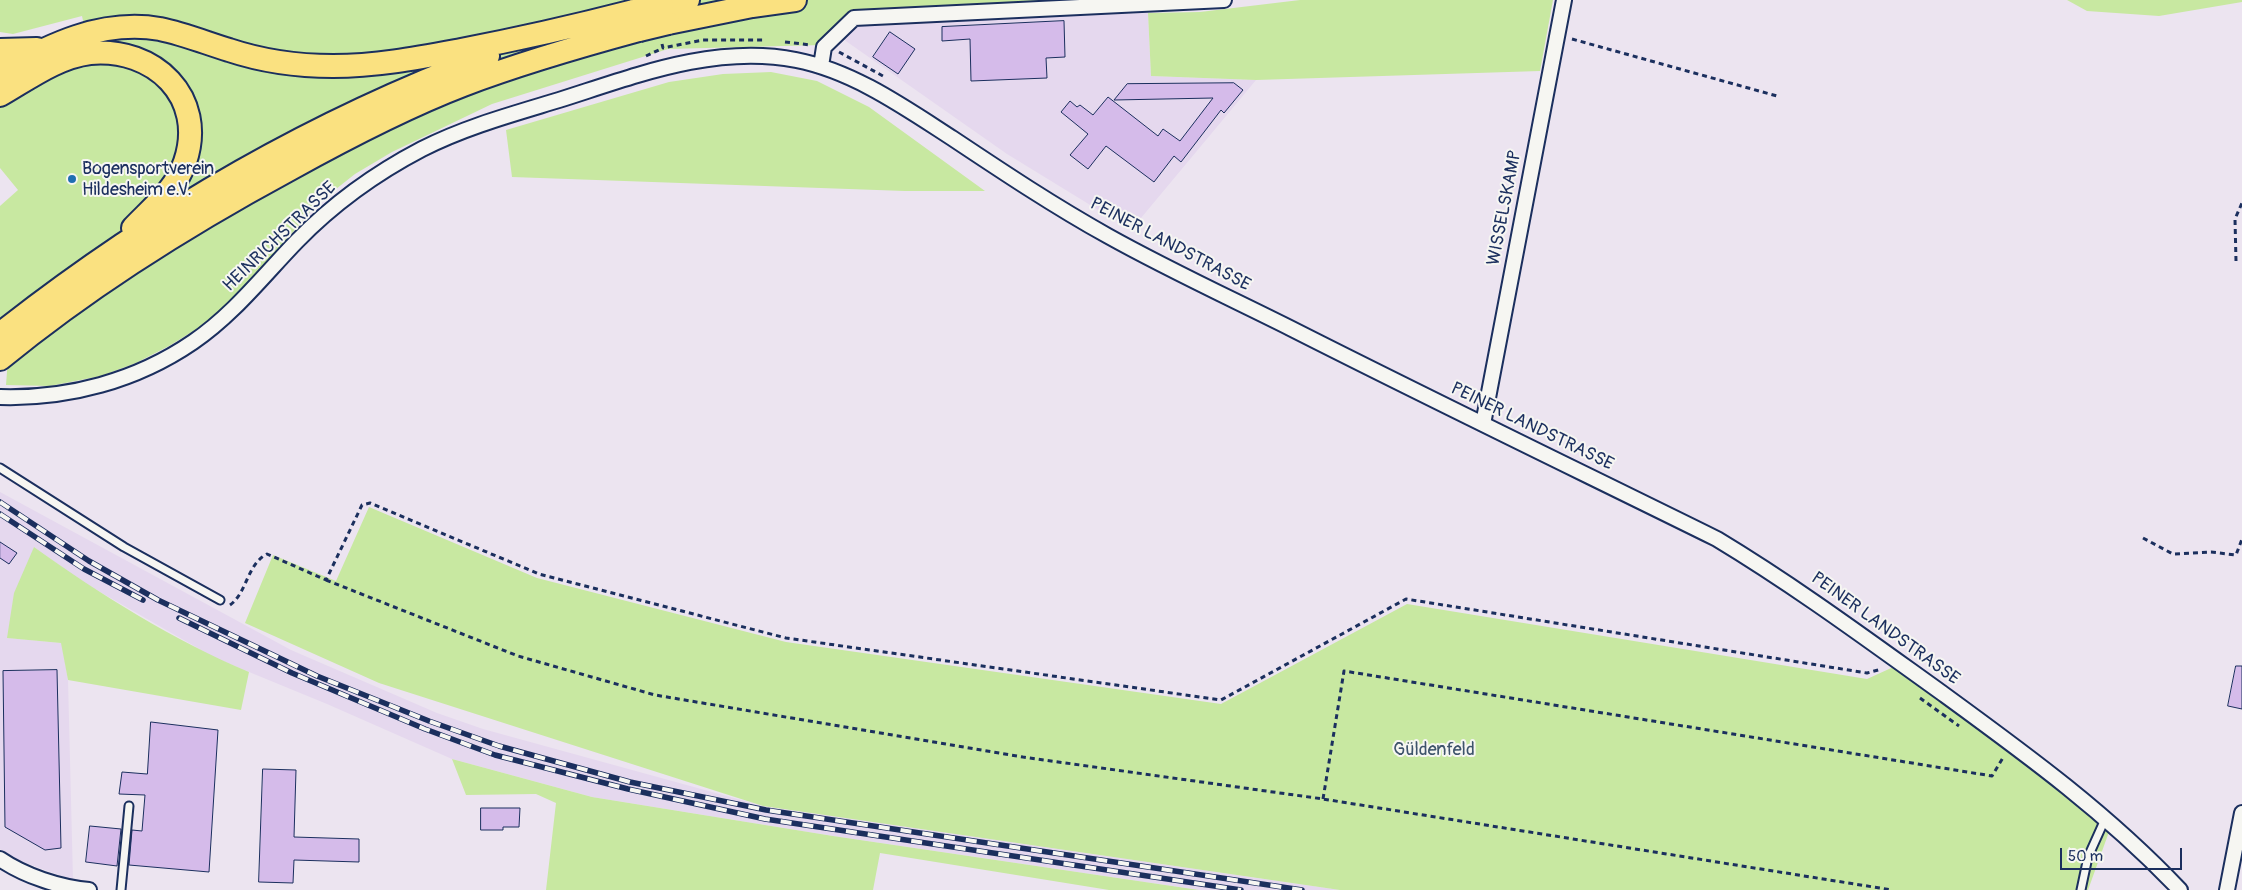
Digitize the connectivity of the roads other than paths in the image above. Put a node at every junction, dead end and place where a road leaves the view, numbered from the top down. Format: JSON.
{"nodes":[{"id":1,"x":688,"y":0,"type":"edge"},
{"id":2,"x":795,"y":0,"type":"edge"},
{"id":3,"x":1224,"y":0,"type":"edge"},
{"id":4,"x":1564,"y":0,"type":"edge"},
{"id":5,"x":637,"y":21,"type":"junction"},
{"id":6,"x":664,"y":23,"type":"junction"},
{"id":7,"x":567,"y":28,"type":"junction"},
{"id":8,"x":43,"y":48,"type":"junction"},
{"id":9,"x":0,"y":50,"type":"edge"},
{"id":10,"x":821,"y":66,"type":"junction"},
{"id":11,"x":0,"y":73,"type":"edge"},
{"id":12,"x":0,"y":95,"type":"edge"},
{"id":13,"x":88,"y":267,"type":"junction"},
{"id":14,"x":0,"y":334,"type":"edge"},
{"id":15,"x":1,"y":358,"type":"edge"},
{"id":16,"x":0,"y":397,"type":"edge"},
{"id":17,"x":1483,"y":424,"type":"junction"},
{"id":18,"x":0,"y":468,"type":"edge"},
{"id":19,"x":220,"y":600,"type":"road end"},
{"id":20,"x":129,"y":806,"type":"dead end"},
{"id":21,"x":2242,"y":813,"type":"edge"},
{"id":22,"x":2106,"y":817,"type":"junction"},
{"id":23,"x":0,"y":859,"type":"edge"},
{"id":24,"x":89,"y":890,"type":"edge"},
{"id":25,"x":122,"y":890,"type":"edge"},
{"id":26,"x":2081,"y":890,"type":"edge"},
{"id":27,"x":2180,"y":890,"type":"edge"},
{"id":28,"x":2227,"y":890,"type":"edge"}],
"edges":[{"from":1,"to":6,"type":"highway"},
{"from":2,"to":6,"type":"highway"},
{"from":3,"to":10,"type":"street"},
{"from":4,"to":17,"type":"street","name":"WISSELSKAMP"},
{"from":5,"to":6,"type":"highway","bridge":true},
{"from":5,"to":7,"type":"highway"},
{"from":5,"to":15,"type":"highway"},
{"from":7,"to":8,"type":"highway"},
{"from":7,"to":13,"type":"highway"},
{"from":8,"to":9,"type":"highway"},
{"from":8,"to":11,"type":"highway"},
{"from":10,"to":16,"type":"street","name":"HEINRICHSTRASSE"},
{"from":10,"to":17,"type":"street","name":"PEINER LANDSTRASSE"},
{"from":12,"to":13,"type":"highway"},
{"from":13,"to":14,"type":"highway"},
{"from":17,"to":22,"type":"street","name":"PEINER LANDSTRASSE"},
{"from":18,"to":19,"type":"lane"},
{"from":20,"to":25,"type":"lane"},
{"from":21,"to":28,"type":"street"},
{"from":22,"to":26,"type":"lane"},
{"from":22,"to":27,"type":"street","name":"PEINER LANDSTRASSE"},
{"from":23,"to":24,"type":"street"}]}
